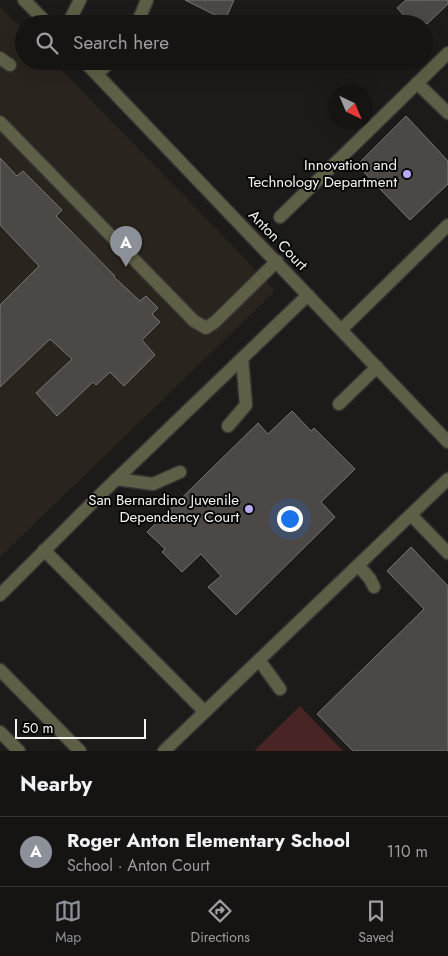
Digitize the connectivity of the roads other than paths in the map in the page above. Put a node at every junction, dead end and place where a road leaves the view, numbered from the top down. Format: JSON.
{"nodes":[{"id":1,"x":24,"y":0,"type":"edge"},
{"id":2,"x":80,"y":0,"type":"edge"},
{"id":3,"x":147,"y":0,"type":"edge"},
{"id":4,"x":39,"y":15,"type":"edge"},
{"id":5,"x":72,"y":15,"type":"edge"},
{"id":6,"x":141,"y":15,"type":"edge"},
{"id":7,"x":448,"y":53,"type":"edge"},
{"id":8,"x":433,"y":68,"type":"edge"},
{"id":9,"x":93,"y":70,"type":"edge"},
{"id":10,"x":101,"y":70,"type":"edge"},
{"id":11,"x":430,"y":70,"type":"edge"},
{"id":12,"x":97,"y":74,"type":"junction"},
{"id":13,"x":417,"y":83,"type":"junction"},
{"id":14,"x":448,"y":113,"type":"edge"},
{"id":15,"x":0,"y":122,"type":"edge"},
{"id":16,"x":280,"y":217,"type":"dead end"},
{"id":17,"x":448,"y":225,"type":"edge"},
{"id":18,"x":277,"y":262,"type":"junction"},
{"id":19,"x":308,"y":295,"type":"junction"},
{"id":20,"x":342,"y":329,"type":"junction"},
{"id":21,"x":242,"y":358,"type":"junction"},
{"id":22,"x":377,"y":367,"type":"junction"},
{"id":23,"x":339,"y":404,"type":"dead end"},
{"id":24,"x":228,"y":426,"type":"dead end"},
{"id":25,"x":448,"y":442,"type":"edge"},
{"id":26,"x":180,"y":472,"type":"dead end"},
{"id":27,"x":116,"y":479,"type":"junction"},
{"id":28,"x":448,"y":479,"type":"edge"},
{"id":29,"x":411,"y":515,"type":"junction"},
{"id":30,"x":44,"y":550,"type":"junction"},
{"id":31,"x":448,"y":553,"type":"edge"},
{"id":32,"x":358,"y":565,"type":"junction"},
{"id":33,"x":374,"y":587,"type":"dead end"},
{"id":34,"x":0,"y":595,"type":"edge"},
{"id":35,"x":259,"y":660,"type":"junction"},
{"id":36,"x":0,"y":670,"type":"edge"},
{"id":37,"x":280,"y":689,"type":"dead end"},
{"id":38,"x":204,"y":712,"type":"junction"},
{"id":39,"x":0,"y":732,"type":"edge"},
{"id":40,"x":19,"y":751,"type":"edge"},
{"id":41,"x":80,"y":751,"type":"edge"},
{"id":42,"x":164,"y":751,"type":"edge"}],
"edges":[{"from":1,"to":4,"type":"street"},
{"from":2,"to":5,"type":"street"},
{"from":3,"to":6,"type":"street"},
{"from":7,"to":8,"type":"street"},
{"from":9,"to":12,"type":"street","name":"Anton Court"},
{"from":10,"to":12,"type":"street"},
{"from":11,"to":13,"type":"street"},
{"from":12,"to":18,"type":"street","name":"Anton Court"},
{"from":13,"to":14,"type":"street"},
{"from":13,"to":16,"type":"street"},
{"from":15,"to":18,"type":"street"},
{"from":17,"to":20,"type":"street"},
{"from":18,"to":19,"type":"street","name":"Anton Court"},
{"from":19,"to":20,"type":"street","name":"Anton Court"},
{"from":19,"to":21,"type":"street"},
{"from":20,"to":22,"type":"street","name":"Anton Court"},
{"from":21,"to":24,"type":"street"},
{"from":21,"to":27,"type":"street"},
{"from":22,"to":23,"type":"street"},
{"from":22,"to":25,"type":"street","name":"Anton Court"},
{"from":26,"to":27,"type":"street"},
{"from":27,"to":30,"type":"street"},
{"from":28,"to":29,"type":"street"},
{"from":29,"to":31,"type":"street"},
{"from":29,"to":32,"type":"street"},
{"from":30,"to":34,"type":"street"},
{"from":30,"to":38,"type":"street"},
{"from":32,"to":33,"type":"street"},
{"from":32,"to":35,"type":"street"},
{"from":35,"to":37,"type":"street"},
{"from":35,"to":38,"type":"street"},
{"from":36,"to":41,"type":"street"},
{"from":38,"to":42,"type":"street"},
{"from":39,"to":40,"type":"street"}]}
